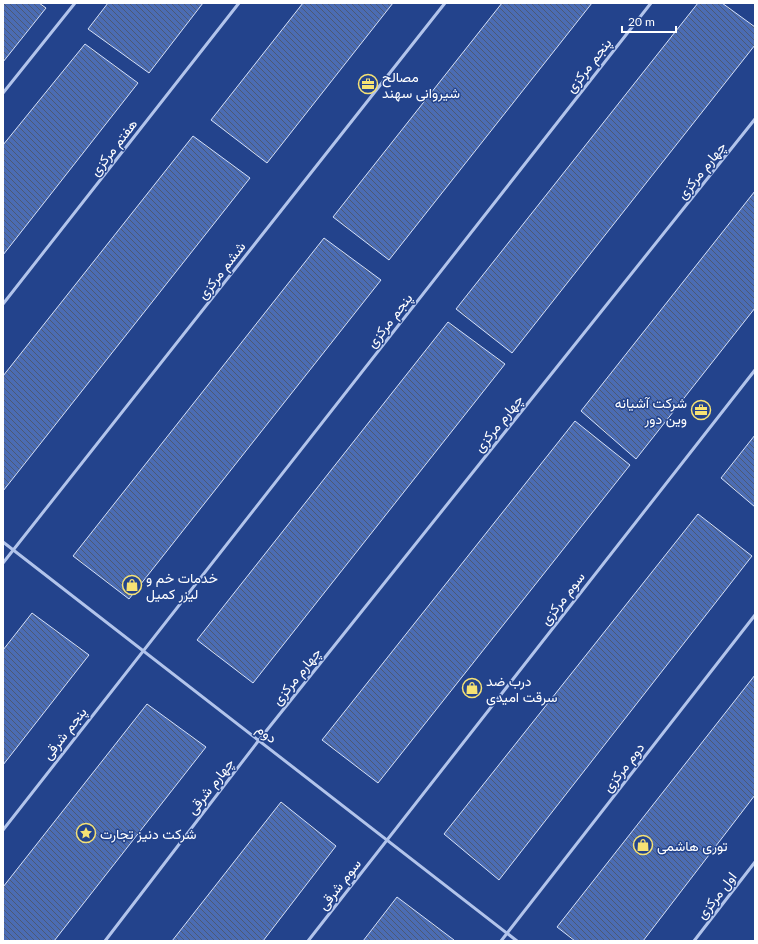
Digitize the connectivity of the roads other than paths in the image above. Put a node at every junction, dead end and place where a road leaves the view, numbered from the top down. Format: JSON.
{"nodes":[{"id":1,"x":74,"y":3,"type":"edge"},
{"id":2,"x":239,"y":3,"type":"edge"},
{"id":3,"x":445,"y":3,"type":"edge"},
{"id":4,"x":651,"y":3,"type":"edge"},
{"id":5,"x":3,"y":93,"type":"edge"},
{"id":6,"x":755,"y":119,"type":"edge"},
{"id":7,"x":3,"y":304,"type":"edge"},
{"id":8,"x":755,"y":370,"type":"edge"},
{"id":9,"x":3,"y":542,"type":"edge"},
{"id":10,"x":13,"y":550,"type":"junction"},
{"id":11,"x":3,"y":563,"type":"edge"},
{"id":12,"x":755,"y":614,"type":"edge"},
{"id":13,"x":143,"y":651,"type":"junction"},
{"id":14,"x":259,"y":740,"type":"junction"},
{"id":15,"x":3,"y":830,"type":"edge"},
{"id":16,"x":387,"y":840,"type":"junction"},
{"id":17,"x":755,"y":862,"type":"edge"},
{"id":18,"x":507,"y":933,"type":"junction"},
{"id":19,"x":104,"y":941,"type":"edge"},
{"id":20,"x":308,"y":941,"type":"edge"},
{"id":21,"x":501,"y":941,"type":"edge"},
{"id":22,"x":517,"y":941,"type":"edge"},
{"id":23,"x":694,"y":941,"type":"edge"}],
"edges":[{"from":1,"to":5,"type":"lane"},
{"from":2,"to":7,"type":"lane","name":"هفتم مرکزی"},
{"from":3,"to":10,"type":"lane","name":"ششم مرکزی"},
{"from":4,"to":13,"type":"lane","name":"پنجم مرکزی"},
{"from":6,"to":14,"type":"lane","name":"چهارم مرکزی"},
{"from":8,"to":16,"type":"lane","name":"سوم مرکزی"},
{"from":9,"to":10,"type":"lane","name":"دوم"},
{"from":10,"to":11,"type":"lane","name":"ششم مرکزی"},
{"from":10,"to":13,"type":"lane","name":"دوم"},
{"from":12,"to":18,"type":"lane","name":"دوم مرکزی"},
{"from":13,"to":14,"type":"lane","name":"دوم"},
{"from":13,"to":15,"type":"lane","name":"پنجم شرقی"},
{"from":14,"to":16,"type":"lane","name":"دوم"},
{"from":14,"to":19,"type":"lane","name":"چهارم شرقی"},
{"from":16,"to":18,"type":"lane","name":"دوم"},
{"from":16,"to":20,"type":"lane","name":"سوم شرقی"},
{"from":17,"to":23,"type":"lane","name":"اول مرکزی"},
{"from":18,"to":21,"type":"lane","name":"دوم مرکزی"},
{"from":18,"to":22,"type":"lane","name":"دوم"}]}
